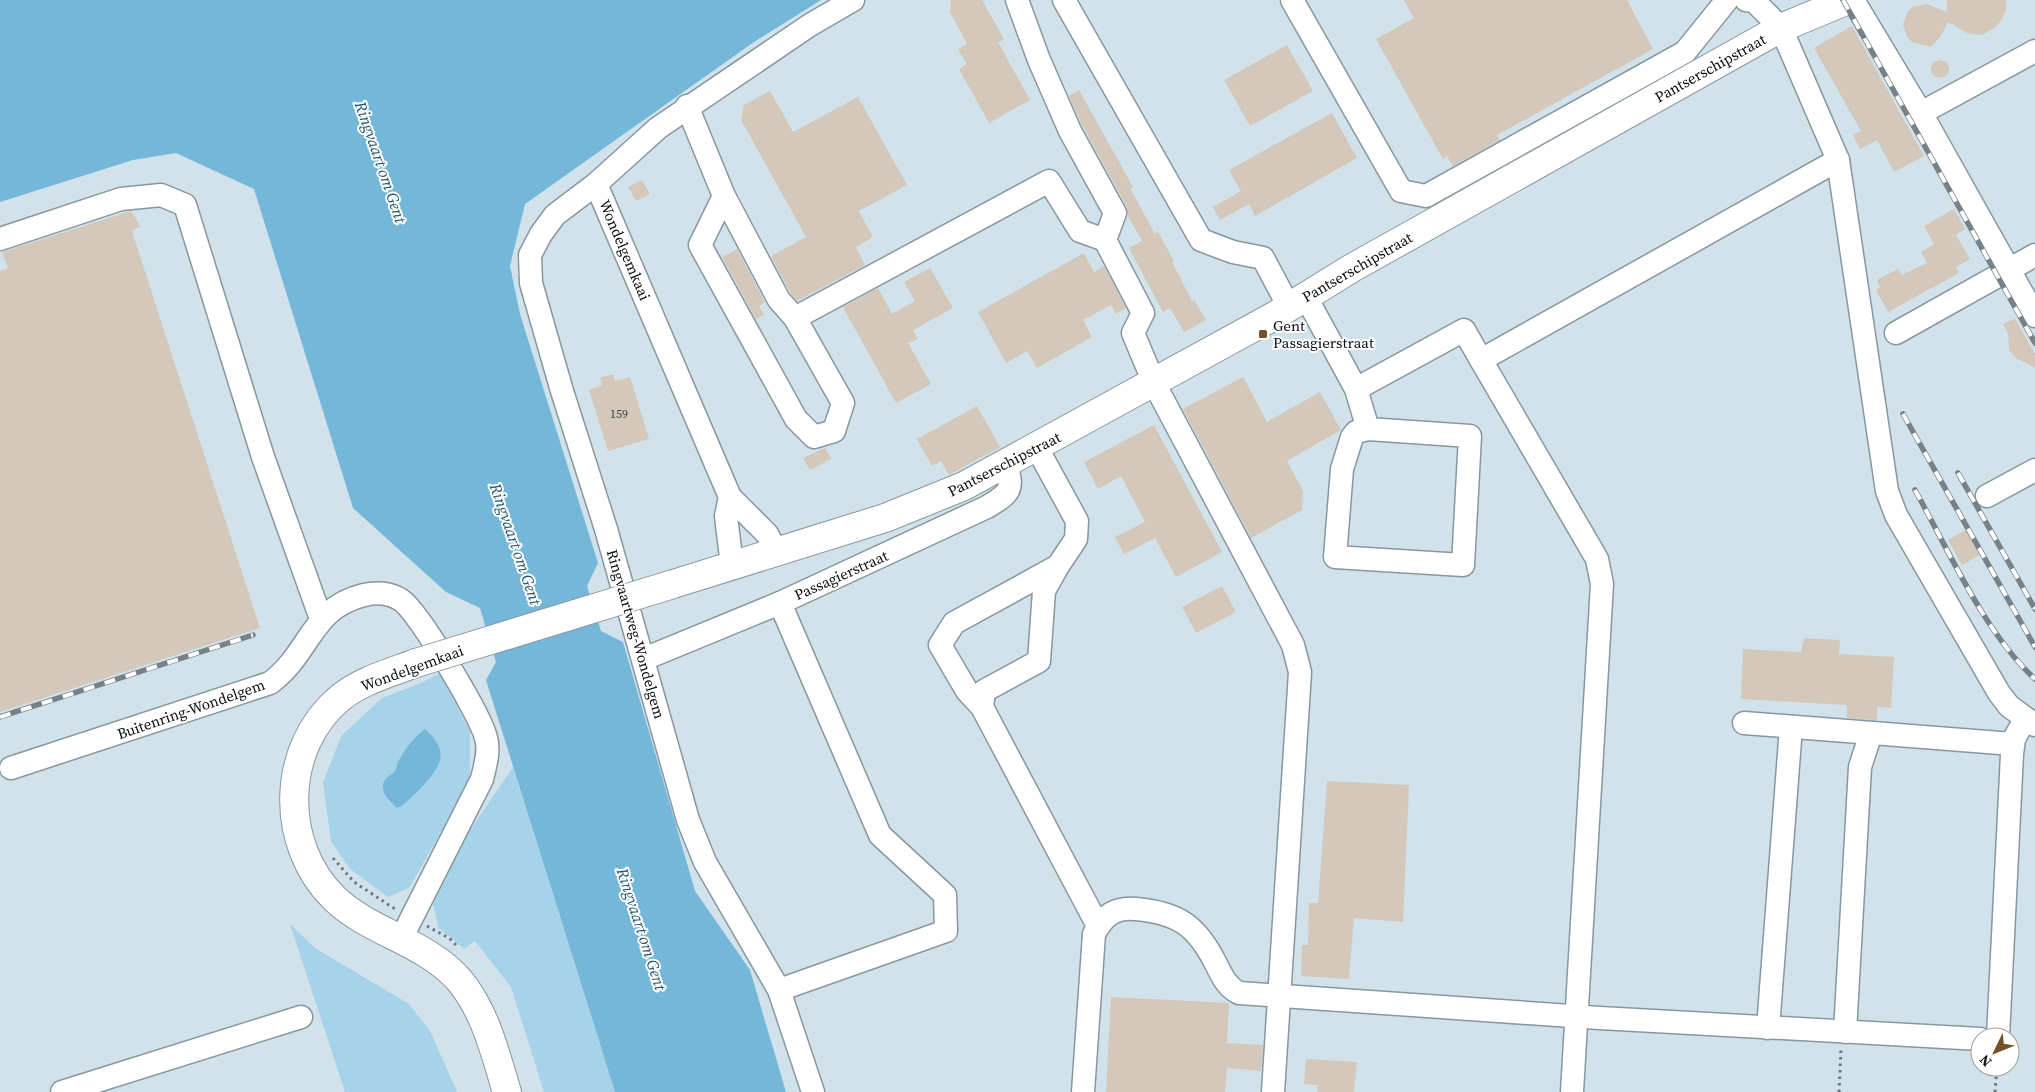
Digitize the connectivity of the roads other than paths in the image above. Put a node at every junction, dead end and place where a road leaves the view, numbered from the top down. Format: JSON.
{"nodes":[{"id":1,"x":853,"y":0,"type":"edge"},
{"id":2,"x":1017,"y":0,"type":"edge"},
{"id":3,"x":1064,"y":0,"type":"edge"},
{"id":4,"x":1292,"y":0,"type":"edge"},
{"id":5,"x":1727,"y":0,"type":"edge"},
{"id":6,"x":1746,"y":0,"type":"edge"},
{"id":7,"x":1848,"y":0,"type":"edge"},
{"id":8,"x":1853,"y":0,"type":"edge"},
{"id":9,"x":1781,"y":28,"type":"junction"},
{"id":10,"x":2035,"y":51,"type":"edge"},
{"id":11,"x":687,"y":106,"type":"junction"},
{"id":12,"x":1921,"y":113,"type":"junction"},
{"id":13,"x":1838,"y":160,"type":"junction"},
{"id":14,"x":596,"y":184,"type":"junction"},
{"id":15,"x":724,"y":196,"type":"junction"},
{"id":16,"x":0,"y":239,"type":"edge"},
{"id":17,"x":1105,"y":240,"type":"junction"},
{"id":18,"x":2035,"y":255,"type":"edge"},
{"id":19,"x":2009,"y":270,"type":"junction"},
{"id":20,"x":1297,"y":302,"type":"junction"},
{"id":21,"x":2035,"y":316,"type":"edge"},
{"id":22,"x":795,"y":318,"type":"junction"},
{"id":23,"x":1896,"y":333,"type":"dead end"},
{"id":24,"x":1481,"y":360,"type":"junction"},
{"id":25,"x":1154,"y":383,"type":"junction"},
{"id":26,"x":1356,"y":389,"type":"junction"},
{"id":27,"x":1368,"y":429,"type":"junction"},
{"id":28,"x":1037,"y":448,"type":"junction"},
{"id":29,"x":1006,"y":465,"type":"junction"},
{"id":30,"x":2035,"y":470,"type":"edge"},
{"id":31,"x":1988,"y":496,"type":"dead end"},
{"id":32,"x":730,"y":497,"type":"junction"},
{"id":33,"x":777,"y":552,"type":"junction"},
{"id":34,"x":732,"y":566,"type":"junction"},
{"id":35,"x":1058,"y":566,"type":"junction"},
{"id":36,"x":780,"y":602,"type":"junction"},
{"id":37,"x":321,"y":618,"type":"junction"},
{"id":38,"x":644,"y":659,"type":"junction"},
{"id":39,"x":982,"y":707,"type":"junction"},
{"id":40,"x":2030,"y":722,"type":"edge"},
{"id":41,"x":1744,"y":723,"type":"dead end"},
{"id":42,"x":1791,"y":727,"type":"junction"},
{"id":43,"x":1871,"y":733,"type":"junction"},
{"id":44,"x":2014,"y":744,"type":"junction"},
{"id":45,"x":11,"y":768,"type":"dead end"},
{"id":46,"x":1098,"y":926,"type":"junction"},
{"id":47,"x":407,"y":929,"type":"junction"},
{"id":48,"x":779,"y":990,"type":"junction"},
{"id":49,"x":1279,"y":996,"type":"junction"},
{"id":50,"x":301,"y":1017,"type":"dead end"},
{"id":51,"x":1577,"y":1017,"type":"junction"},
{"id":52,"x":1999,"y":1027,"type":"edge"},
{"id":53,"x":1768,"y":1028,"type":"junction"},
{"id":54,"x":1844,"y":1032,"type":"junction"},
{"id":55,"x":1970,"y":1038,"type":"edge"},
{"id":56,"x":62,"y":1092,"type":"edge"},
{"id":57,"x":507,"y":1092,"type":"edge"},
{"id":58,"x":813,"y":1092,"type":"edge"},
{"id":59,"x":1083,"y":1092,"type":"edge"},
{"id":60,"x":1273,"y":1092,"type":"edge"},
{"id":61,"x":1572,"y":1092,"type":"edge"}],
"edges":[{"from":1,"to":11,"type":"street","name":"Wondelgemkaai"},
{"from":2,"to":17,"type":"street"},
{"from":3,"to":20,"type":"street"},
{"from":4,"to":5,"type":"street"},
{"from":6,"to":9,"type":"street"},
{"from":7,"to":9,"type":"main road","name":"Pantserschipstraat"},
{"from":8,"to":12,"type":"street"},
{"from":9,"to":13,"type":"street"},
{"from":9,"to":20,"type":"main road","name":"Pantserschipstraat"},
{"from":10,"to":12,"type":"street"},
{"from":11,"to":14,"type":"street","name":"Wondelgemkaai"},
{"from":11,"to":15,"type":"street"},
{"from":12,"to":19,"type":"street"},
{"from":13,"to":24,"type":"street"},
{"from":13,"to":40,"type":"street"},
{"from":14,"to":32,"type":"street","name":"Wondelgemkaai"},
{"from":14,"to":38,"type":"street","name":"Ringvaartweg-Wondelgem"},
{"from":15,"to":22,"type":"street"},
{"from":15,"to":22,"type":"street"},
{"from":16,"to":37,"type":"street"},
{"from":17,"to":22,"type":"street"},
{"from":17,"to":25,"type":"street"},
{"from":18,"to":19,"type":"street"},
{"from":19,"to":21,"type":"street"},
{"from":19,"to":23,"type":"street"},
{"from":20,"to":25,"type":"main road","name":"Pantserschipstraat"},
{"from":20,"to":26,"type":"street"},
{"from":24,"to":26,"type":"street"},
{"from":24,"to":51,"type":"street"},
{"from":25,"to":28,"type":"main road","name":"Pantserschipstraat"},
{"from":25,"to":49,"type":"street"},
{"from":26,"to":27,"type":"street"},
{"from":27,"to":27,"type":"street"},
{"from":28,"to":29,"type":"main road","name":"Pantserschipstraat"},
{"from":28,"to":35,"type":"street"},
{"from":29,"to":33,"type":"main road","name":"Pantserschipstraat"},
{"from":29,"to":36,"type":"street","name":"Passagierstraat"},
{"from":30,"to":31,"type":"street"},
{"from":32,"to":33,"type":"street","name":"Wondelgemkaai"},
{"from":32,"to":34,"type":"street"},
{"from":33,"to":34,"type":"main road","name":"Wondelgemkaai"},
{"from":34,"to":47,"type":"main road","name":"Wondelgemkaai","bridge":true},
{"from":35,"to":39,"type":"street"},
{"from":35,"to":39,"type":"street"},
{"from":36,"to":38,"type":"street","name":"Passagierstraat"},
{"from":36,"to":48,"type":"street"},
{"from":37,"to":45,"type":"street","name":"Buitenring-Wondelgem"},
{"from":37,"to":47,"type":"street","name":"Buitenring-Wondelgem"},
{"from":38,"to":48,"type":"street","name":"Ringvaartweg-Wondelgem"},
{"from":39,"to":46,"type":"street"},
{"from":40,"to":44,"type":"street"},
{"from":41,"to":42,"type":"street"},
{"from":42,"to":43,"type":"street"},
{"from":42,"to":53,"type":"street"},
{"from":43,"to":44,"type":"street"},
{"from":43,"to":54,"type":"street"},
{"from":44,"to":52,"type":"street"},
{"from":46,"to":49,"type":"street"},
{"from":46,"to":59,"type":"street"},
{"from":47,"to":57,"type":"main road","name":"Wondelgemkaai"},
{"from":48,"to":58,"type":"street","name":"Ringvaartweg-Wondelgem"},
{"from":49,"to":51,"type":"street"},
{"from":49,"to":60,"type":"street"},
{"from":50,"to":56,"type":"street"},
{"from":51,"to":53,"type":"street"},
{"from":51,"to":61,"type":"street"},
{"from":53,"to":54,"type":"street"},
{"from":54,"to":55,"type":"street"}]}
